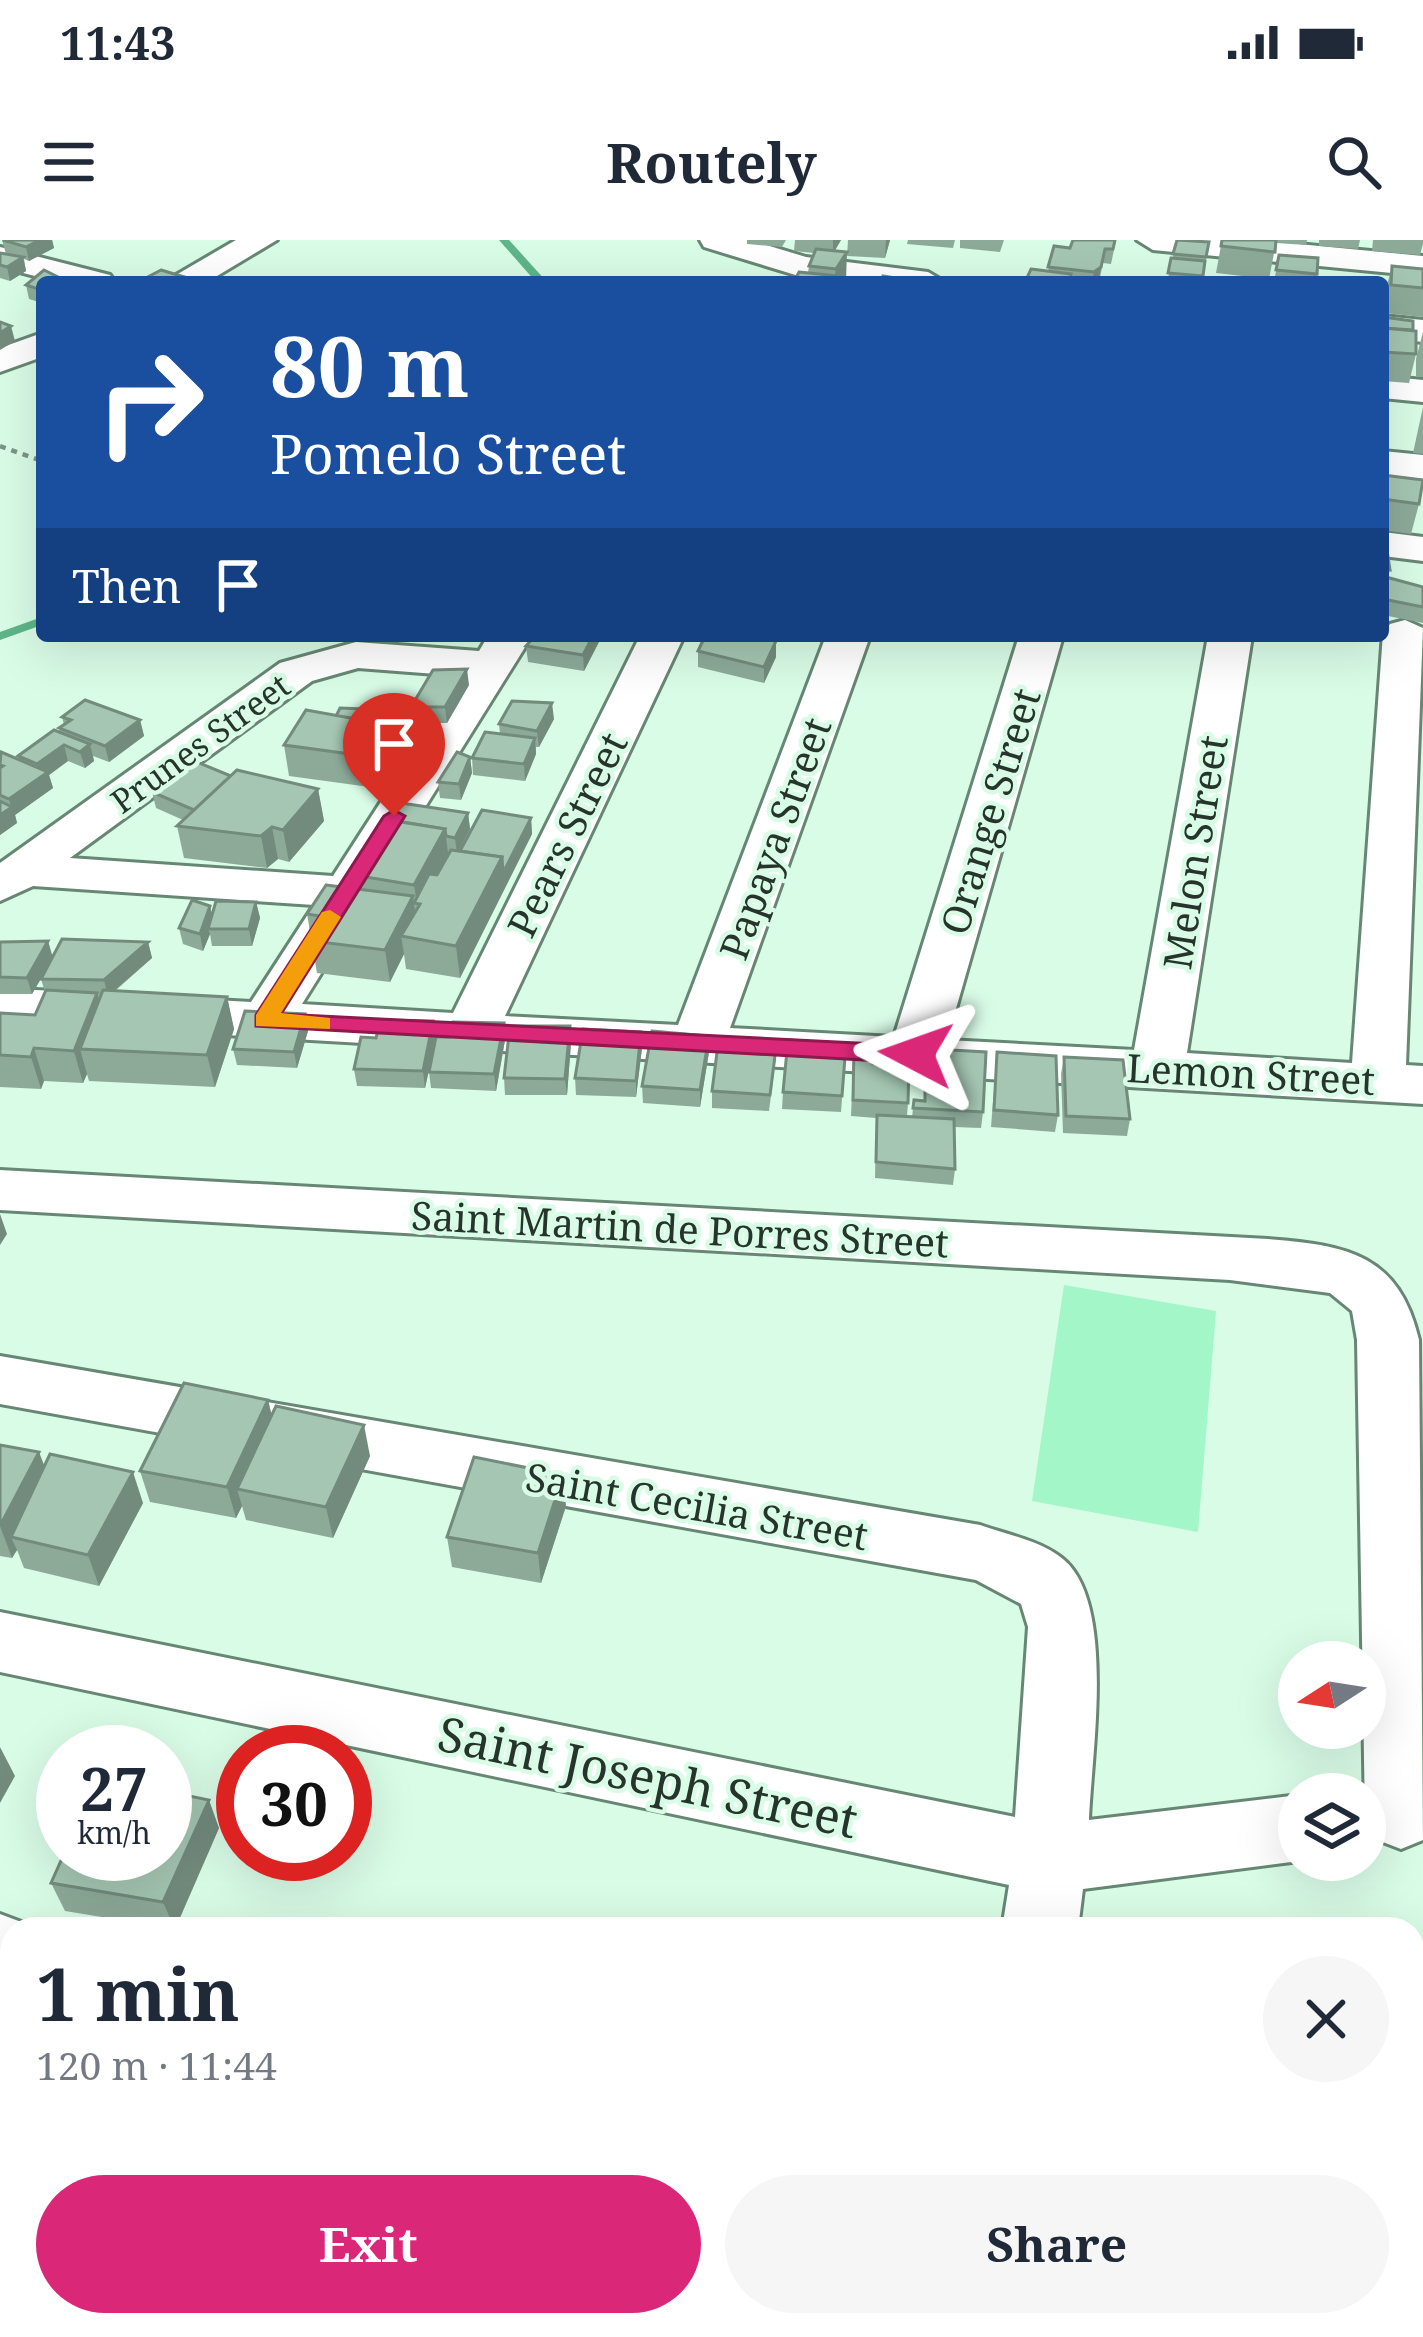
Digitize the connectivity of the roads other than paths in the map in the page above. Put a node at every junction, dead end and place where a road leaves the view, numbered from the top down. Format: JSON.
{"nodes":[{"id":1,"x":204,"y":240,"type":"edge"},
{"id":2,"x":716,"y":240,"type":"edge"},
{"id":3,"x":1153,"y":240,"type":"edge"},
{"id":4,"x":252,"y":245,"type":"edge"},
{"id":5,"x":0,"y":257,"type":"edge"},
{"id":6,"x":1423,"y":266,"type":"edge"},
{"id":7,"x":798,"y":275,"type":"edge"},
{"id":8,"x":74,"y":276,"type":"edge"},
{"id":9,"x":193,"y":276,"type":"edge"},
{"id":10,"x":0,"y":323,"type":"edge"},
{"id":11,"x":1389,"y":328,"type":"edge"},
{"id":12,"x":1423,"y":331,"type":"edge"},
{"id":13,"x":36,"y":337,"type":"edge"},
{"id":14,"x":36,"y":342,"type":"edge"},
{"id":15,"x":0,"y":362,"type":"edge"},
{"id":16,"x":1389,"y":388,"type":"edge"},
{"id":17,"x":1423,"y":391,"type":"edge"},
{"id":18,"x":1389,"y":464,"type":"edge"},
{"id":19,"x":1423,"y":467,"type":"edge"},
{"id":20,"x":1389,"y":545,"type":"edge"},
{"id":21,"x":1423,"y":550,"type":"edge"},
{"id":22,"x":1404,"y":633,"type":"edge"},
{"id":23,"x":659,"y":642,"type":"edge"},
{"id":24,"x":846,"y":642,"type":"edge"},
{"id":25,"x":1039,"y":642,"type":"edge"},
{"id":26,"x":1229,"y":642,"type":"edge"},
{"id":27,"x":501,"y":650,"type":"edge"},
{"id":28,"x":13,"y":878,"type":"edge"},
{"id":29,"x":346,"y":892,"type":"junction"},
{"id":30,"x":0,"y":1005,"type":"edge"},
{"id":31,"x":265,"y":1021,"type":"junction"},
{"id":32,"x":471,"y":1031,"type":"junction"},
{"id":33,"x":699,"y":1041,"type":"junction"},
{"id":34,"x":916,"y":1054,"type":"junction"},
{"id":35,"x":1158,"y":1068,"type":"junction"},
{"id":36,"x":1401,"y":1082,"type":"edge"},
{"id":37,"x":0,"y":1190,"type":"edge"},
{"id":38,"x":0,"y":1380,"type":"edge"},
{"id":39,"x":0,"y":1642,"type":"edge"},
{"id":40,"x":1396,"y":1818,"type":"edge"},
{"id":41,"x":1278,"y":1832,"type":"edge"},
{"id":42,"x":1050,"y":1859,"type":"junction"},
{"id":43,"x":1042,"y":1917,"type":"edge"}],
"edges":[{"from":1,"to":4,"type":"street"},
{"from":2,"to":7,"type":"street"},
{"from":3,"to":6,"type":"street"},
{"from":4,"to":9,"type":"street"},
{"from":5,"to":8,"type":"street"},
{"from":10,"to":13,"type":"street"},
{"from":11,"to":12,"type":"street"},
{"from":14,"to":15,"type":"street"},
{"from":16,"to":17,"type":"street"},
{"from":18,"to":19,"type":"street"},
{"from":20,"to":21,"type":"street"},
{"from":22,"to":36,"type":"street"},
{"from":23,"to":32,"type":"street","name":"Pears Street"},
{"from":24,"to":33,"type":"street","name":"Papaya Street"},
{"from":25,"to":34,"type":"street","name":"Orange Street"},
{"from":26,"to":35,"type":"street","name":"Melon Street"},
{"from":27,"to":28,"type":"street","name":"Prunes Street"},
{"from":27,"to":29,"type":"street"},
{"from":28,"to":29,"type":"street"},
{"from":29,"to":31,"type":"street"},
{"from":30,"to":31,"type":"street","name":"Lemon Street"},
{"from":31,"to":32,"type":"street","name":"Lemon Street"},
{"from":32,"to":33,"type":"street","name":"Lemon Street"},
{"from":33,"to":34,"type":"street","name":"Lemon Street"},
{"from":34,"to":35,"type":"street","name":"Lemon Street"},
{"from":35,"to":36,"type":"street","name":"Lemon Street"},
{"from":37,"to":40,"type":"street","name":"Saint Martin de Porres Street"},
{"from":38,"to":42,"type":"street","name":"Saint Cecilia Street"},
{"from":39,"to":42,"type":"street","name":"Saint Joseph Street"},
{"from":41,"to":42,"type":"street","name":"Saint Joseph Street"},
{"from":42,"to":43,"type":"street"}]}
